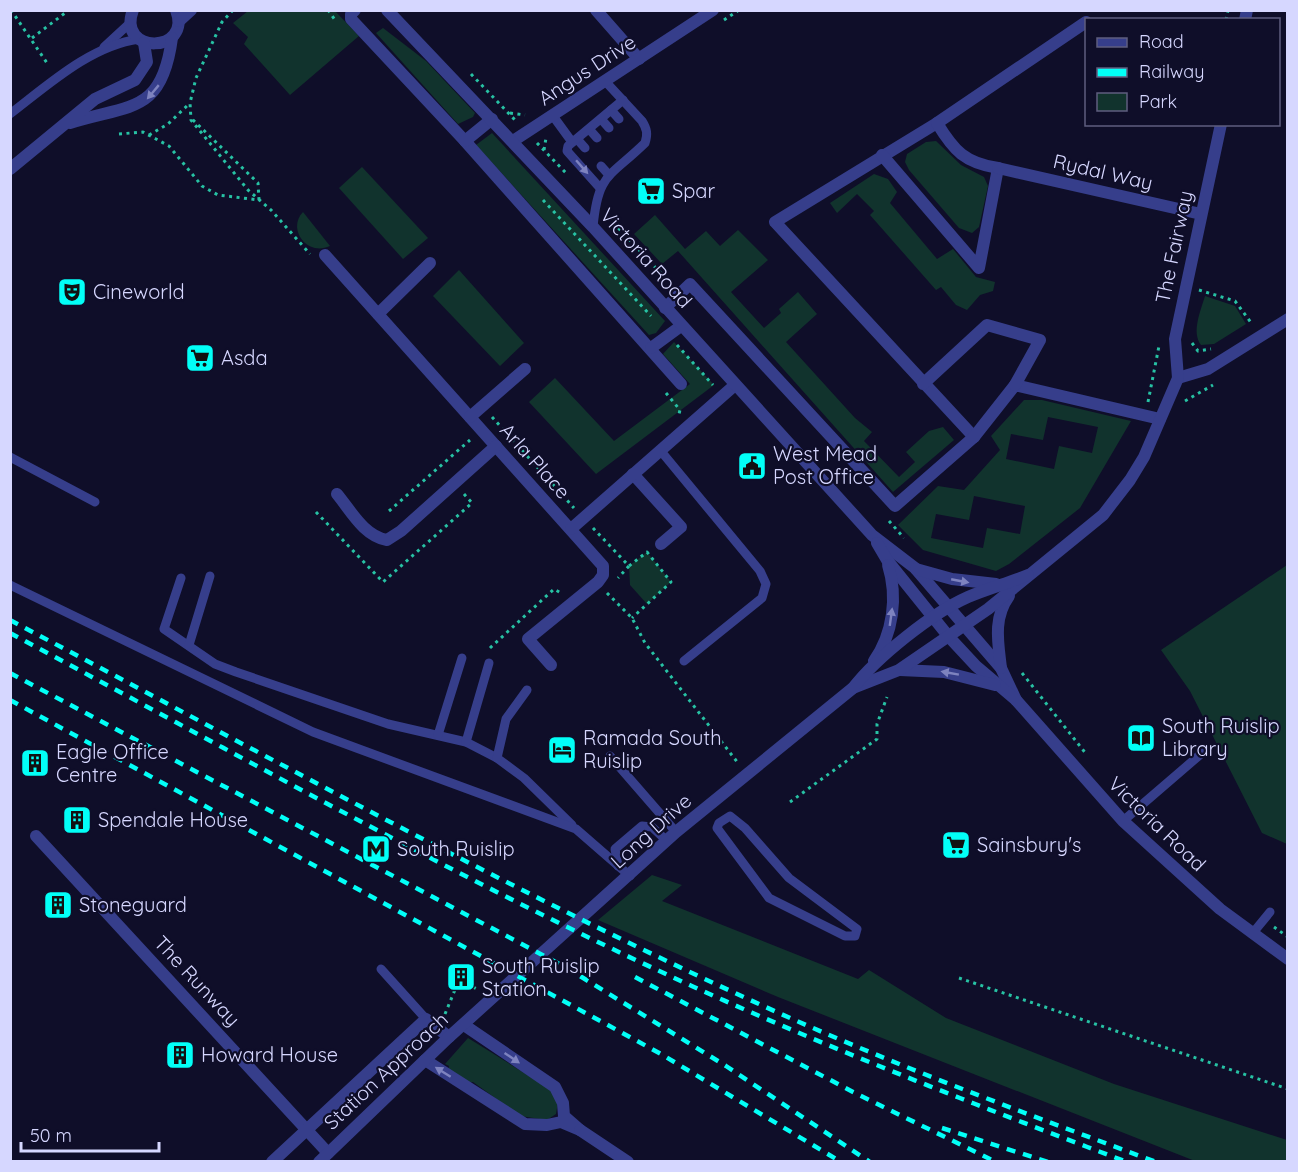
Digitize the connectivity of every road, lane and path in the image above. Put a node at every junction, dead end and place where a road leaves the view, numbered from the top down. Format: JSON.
{"nodes":[{"id":1,"x":11,"y":10,"type":"edge"},
{"id":2,"x":69,"y":10,"type":"edge"},
{"id":3,"x":191,"y":10,"type":"edge"},
{"id":4,"x":233,"y":10,"type":"edge"},
{"id":5,"x":328,"y":10,"type":"edge"},
{"id":6,"x":356,"y":10,"type":"edge"},
{"id":7,"x":387,"y":10,"type":"edge"},
{"id":8,"x":596,"y":10,"type":"edge"},
{"id":9,"x":713,"y":10,"type":"edge"},
{"id":10,"x":131,"y":15,"type":"edge"},
{"id":11,"x":177,"y":16,"type":"edge"},
{"id":12,"x":335,"y":20,"type":"dead end"},
{"id":13,"x":1085,"y":22,"type":"edge"},
{"id":14,"x":31,"y":38,"type":"junction"},
{"id":15,"x":172,"y":38,"type":"junction"},
{"id":16,"x":141,"y":41,"type":"junction"},
{"id":17,"x":98,"y":52,"type":"junction"},
{"id":18,"x":639,"y":59,"type":"junction"},
{"id":19,"x":47,"y":63,"type":"dead end"},
{"id":20,"x":605,"y":81,"type":"junction"},
{"id":21,"x":623,"y":100,"type":"junction"},
{"id":22,"x":190,"y":103,"type":"junction"},
{"id":23,"x":611,"y":110,"type":"junction"},
{"id":24,"x":10,"y":114,"type":"edge"},
{"id":25,"x":553,"y":116,"type":"junction"},
{"id":26,"x":190,"y":117,"type":"junction"},
{"id":27,"x":492,"y":119,"type":"junction"},
{"id":28,"x":601,"y":119,"type":"junction"},
{"id":29,"x":619,"y":119,"type":"dead end"},
{"id":30,"x":937,"y":123,"type":"junction"},
{"id":31,"x":64,"y":125,"type":"junction"},
{"id":32,"x":1221,"y":126,"type":"edge"},
{"id":33,"x":609,"y":128,"type":"dead end"},
{"id":34,"x":588,"y":129,"type":"junction"},
{"id":35,"x":119,"y":134,"type":"dead end"},
{"id":36,"x":149,"y":135,"type":"junction"},
{"id":37,"x":634,"y":137,"type":"dead end"},
{"id":38,"x":597,"y":138,"type":"dead end"},
{"id":39,"x":575,"y":140,"type":"junction"},
{"id":40,"x":465,"y":141,"type":"junction"},
{"id":41,"x":513,"y":141,"type":"junction"},
{"id":42,"x":623,"y":146,"type":"dead end"},
{"id":43,"x":642,"y":146,"type":"junction"},
{"id":44,"x":585,"y":148,"type":"dead end"},
{"id":45,"x":631,"y":155,"type":"junction"},
{"id":46,"x":882,"y":155,"type":"junction"},
{"id":47,"x":612,"y":156,"type":"dead end"},
{"id":48,"x":601,"y":165,"type":"dead end"},
{"id":49,"x":620,"y":165,"type":"junction"},
{"id":50,"x":998,"y":168,"type":"junction"},
{"id":51,"x":10,"y":170,"type":"edge"},
{"id":52,"x":609,"y":175,"type":"junction"},
{"id":53,"x":600,"y":188,"type":"junction"},
{"id":54,"x":539,"y":195,"type":"dead end"},
{"id":55,"x":259,"y":200,"type":"junction"},
{"id":56,"x":1201,"y":214,"type":"junction"},
{"id":57,"x":593,"y":227,"type":"junction"},
{"id":58,"x":320,"y":256,"type":"joint"},
{"id":59,"x":430,"y":263,"type":"dead end"},
{"id":60,"x":1196,"y":298,"type":"dead end"},
{"id":61,"x":665,"y":308,"type":"junction"},
{"id":62,"x":378,"y":314,"type":"junction"},
{"id":63,"x":1261,"y":319,"type":"dead end"},
{"id":64,"x":1287,"y":319,"type":"edge"},
{"id":65,"x":1252,"y":324,"type":"junction"},
{"id":66,"x":681,"y":326,"type":"junction"},
{"id":67,"x":1243,"y":330,"type":"dead end"},
{"id":68,"x":668,"y":335,"type":"junction"},
{"id":69,"x":1192,"y":335,"type":"dead end"},
{"id":70,"x":1160,"y":340,"type":"dead end"},
{"id":71,"x":651,"y":348,"type":"junction"},
{"id":72,"x":1215,"y":348,"type":"dead end"},
{"id":73,"x":525,"y":369,"type":"dead end"},
{"id":74,"x":1178,"y":378,"type":"junction"},
{"id":75,"x":1216,"y":383,"type":"dead end"},
{"id":76,"x":681,"y":384,"type":"dead end"},
{"id":77,"x":924,"y":384,"type":"junction"},
{"id":78,"x":735,"y":385,"type":"junction"},
{"id":79,"x":1015,"y":385,"type":"junction"},
{"id":80,"x":666,"y":392,"type":"dead end"},
{"id":81,"x":722,"y":395,"type":"junction"},
{"id":82,"x":1181,"y":410,"type":"dead end"},
{"id":83,"x":1143,"y":416,"type":"junction"},
{"id":84,"x":471,"y":417,"type":"junction"},
{"id":85,"x":1160,"y":419,"type":"junction"},
{"id":86,"x":678,"y":420,"type":"dead end"},
{"id":87,"x":974,"y":437,"type":"junction"},
{"id":88,"x":491,"y":449,"type":"junction"},
{"id":89,"x":660,"y":450,"type":"junction"},
{"id":90,"x":10,"y":457,"type":"edge"},
{"id":91,"x":633,"y":474,"type":"junction"},
{"id":92,"x":337,"y":494,"type":"dead end"},
{"id":93,"x":95,"y":502,"type":"dead end"},
{"id":94,"x":389,"y":511,"type":"dead end"},
{"id":95,"x":571,"y":530,"type":"junction"},
{"id":96,"x":872,"y":535,"type":"junction"},
{"id":97,"x":662,"y":544,"type":"dead end"},
{"id":98,"x":887,"y":560,"type":"junction"},
{"id":99,"x":629,"y":566,"type":"dead end"},
{"id":100,"x":915,"y":568,"type":"junction"},
{"id":101,"x":210,"y":576,"type":"dead end"},
{"id":102,"x":181,"y":578,"type":"dead end"},
{"id":103,"x":598,"y":582,"type":"junction"},
{"id":104,"x":10,"y":585,"type":"edge"},
{"id":105,"x":1012,"y":585,"type":"junction"},
{"id":106,"x":948,"y":608,"type":"junction"},
{"id":107,"x":632,"y":618,"type":"junction"},
{"id":108,"x":933,"y":618,"type":"junction"},
{"id":109,"x":964,"y":626,"type":"junction"},
{"id":110,"x":949,"y":637,"type":"junction"},
{"id":111,"x":189,"y":645,"type":"junction"},
{"id":112,"x":462,"y":658,"type":"dead end"},
{"id":113,"x":684,"y":661,"type":"dead end"},
{"id":114,"x":489,"y":663,"type":"dead end"},
{"id":115,"x":550,"y":665,"type":"dead end"},
{"id":116,"x":1001,"y":668,"type":"junction"},
{"id":117,"x":868,"y":669,"type":"junction"},
{"id":118,"x":899,"y":670,"type":"junction"},
{"id":119,"x":1019,"y":670,"type":"dead end"},
{"id":120,"x":999,"y":686,"type":"junction"},
{"id":121,"x":853,"y":688,"type":"junction"},
{"id":122,"x":527,"y":690,"type":"dead end"},
{"id":123,"x":887,"y":697,"type":"dead end"},
{"id":124,"x":1016,"y":700,"type":"junction"},
{"id":125,"x":438,"y":735,"type":"junction"},
{"id":126,"x":466,"y":742,"type":"junction"},
{"id":127,"x":1202,"y":753,"type":"dead end"},
{"id":128,"x":610,"y":756,"type":"dead end"},
{"id":129,"x":1089,"y":757,"type":"dead end"},
{"id":130,"x":497,"y":758,"type":"junction"},
{"id":131,"x":741,"y":767,"type":"dead end"},
{"id":132,"x":713,"y":801,"type":"junction"},
{"id":133,"x":790,"y":802,"type":"dead end"},
{"id":134,"x":725,"y":819,"type":"junction"},
{"id":135,"x":1123,"y":820,"type":"junction"},
{"id":136,"x":576,"y":828,"type":"junction"},
{"id":137,"x":36,"y":836,"type":"dead end"},
{"id":138,"x":671,"y":837,"type":"junction"},
{"id":139,"x":618,"y":866,"type":"junction"},
{"id":140,"x":630,"y":876,"type":"junction"},
{"id":141,"x":1270,"y":912,"type":"dead end"},
{"id":142,"x":1252,"y":934,"type":"junction"},
{"id":143,"x":1287,"y":958,"type":"edge"},
{"id":144,"x":381,"y":969,"type":"dead end"},
{"id":145,"x":959,"y":978,"type":"dead end"},
{"id":146,"x":486,"y":993,"type":"dead end"},
{"id":147,"x":481,"y":1010,"type":"joint"},
{"id":148,"x":443,"y":1017,"type":"dead end"},
{"id":149,"x":426,"y":1019,"type":"junction"},
{"id":150,"x":464,"y":1025,"type":"junction"},
{"id":151,"x":449,"y":1037,"type":"junction"},
{"id":152,"x":425,"y":1060,"type":"junction"},
{"id":153,"x":1287,"y":1089,"type":"edge"},
{"id":154,"x":305,"y":1130,"type":"junction"},
{"id":155,"x":580,"y":1130,"type":"junction"},
{"id":156,"x":324,"y":1157,"type":"edge"},
{"id":157,"x":272,"y":1161,"type":"edge"},
{"id":158,"x":628,"y":1161,"type":"edge"}],
"edges":[{"from":1,"to":14,"type":"path"},
{"from":2,"to":14,"type":"path"},
{"from":3,"to":11,"type":"street"},
{"from":4,"to":22,"type":"path"},
{"from":5,"to":12,"type":"path"},
{"from":6,"to":40,"type":"street"},
{"from":7,"to":27,"type":"street","name":"Victoria Road"},
{"from":8,"to":18,"type":"street"},
{"from":9,"to":18,"type":"street","name":"Angus Drive"},
{"from":10,"to":16,"type":"street"},
{"from":10,"to":17,"type":"lane"},
{"from":11,"to":15,"type":"street"},
{"from":13,"to":30,"type":"street"},
{"from":14,"to":19,"type":"path"},
{"from":15,"to":16,"type":"street"},
{"from":15,"to":31,"type":"street","one_way":true},
{"from":16,"to":17,"type":"lane"},
{"from":16,"to":31,"type":"street"},
{"from":17,"to":24,"type":"lane"},
{"from":18,"to":20,"type":"street","name":"Angus Drive"},
{"from":20,"to":21,"type":"lane"},
{"from":20,"to":25,"type":"street","name":"Angus Drive"},
{"from":21,"to":23,"type":"lane"},
{"from":21,"to":43,"type":"lane"},
{"from":22,"to":26,"type":"path"},
{"from":22,"to":36,"type":"path"},
{"from":23,"to":28,"type":"lane"},
{"from":23,"to":29,"type":"lane"},
{"from":25,"to":39,"type":"lane"},
{"from":25,"to":41,"type":"street","name":"Angus Drive"},
{"from":26,"to":55,"type":"path"},
{"from":26,"to":55,"type":"path"},
{"from":27,"to":40,"type":"street"},
{"from":27,"to":41,"type":"street","name":"Victoria Road"},
{"from":28,"to":33,"type":"lane"},
{"from":28,"to":34,"type":"lane"},
{"from":30,"to":46,"type":"street"},
{"from":30,"to":50,"type":"street","name":"Rydal Way"},
{"from":31,"to":51,"type":"street"},
{"from":32,"to":56,"type":"street","name":"The Fairway"},
{"from":34,"to":38,"type":"lane"},
{"from":34,"to":39,"type":"lane"},
{"from":35,"to":36,"type":"path"},
{"from":36,"to":55,"type":"path"},
{"from":37,"to":43,"type":"lane"},
{"from":39,"to":44,"type":"lane"},
{"from":39,"to":53,"type":"lane","one_way":true},
{"from":40,"to":71,"type":"street"},
{"from":41,"to":57,"type":"street","name":"Victoria Road"},
{"from":42,"to":45,"type":"lane"},
{"from":43,"to":45,"type":"lane"},
{"from":45,"to":49,"type":"lane"},
{"from":46,"to":50,"type":"street"},
{"from":46,"to":77,"type":"street"},
{"from":47,"to":49,"type":"lane"},
{"from":48,"to":52,"type":"lane"},
{"from":49,"to":52,"type":"lane"},
{"from":50,"to":56,"type":"street","name":"Rydal Way"},
{"from":52,"to":53,"type":"lane"},
{"from":53,"to":57,"type":"lane"},
{"from":54,"to":68,"type":"path"},
{"from":55,"to":58,"type":"path"},
{"from":56,"to":74,"type":"street","name":"The Fairway"},
{"from":57,"to":61,"type":"street","name":"Victoria Road"},
{"from":58,"to":62,"type":"street","name":"Arla Place"},
{"from":59,"to":62,"type":"street"},
{"from":60,"to":65,"type":"path"},
{"from":61,"to":66,"type":"street","name":"Victoria Road"},
{"from":61,"to":87,"type":"street"},
{"from":62,"to":84,"type":"street","name":"Arla Place"},
{"from":63,"to":65,"type":"path"},
{"from":64,"to":74,"type":"street"},
{"from":65,"to":67,"type":"path"},
{"from":66,"to":68,"type":"street"},
{"from":66,"to":78,"type":"street","name":"Victoria Road"},
{"from":68,"to":71,"type":"street"},
{"from":68,"to":81,"type":"path"},
{"from":69,"to":72,"type":"path"},
{"from":70,"to":83,"type":"path"},
{"from":71,"to":76,"type":"street"},
{"from":73,"to":84,"type":"street"},
{"from":74,"to":85,"type":"street","name":"Long Drive"},
{"from":75,"to":82,"type":"path"},
{"from":77,"to":79,"type":"street"},
{"from":77,"to":87,"type":"street"},
{"from":78,"to":81,"type":"street","name":"Arla Place"},
{"from":78,"to":96,"type":"street","name":"Victoria Road"},
{"from":79,"to":83,"type":"street"},
{"from":79,"to":87,"type":"street"},
{"from":80,"to":86,"type":"path"},
{"from":81,"to":89,"type":"street","name":"Arla Place"},
{"from":83,"to":85,"type":"street"},
{"from":84,"to":88,"type":"street","name":"Arla Place"},
{"from":85,"to":105,"type":"street","name":"Long Drive"},
{"from":88,"to":92,"type":"street"},
{"from":88,"to":94,"type":"path"},
{"from":88,"to":95,"type":"street","name":"Arla Place"},
{"from":89,"to":91,"type":"street","name":"Arla Place"},
{"from":89,"to":113,"type":"lane"},
{"from":90,"to":93,"type":"lane"},
{"from":91,"to":95,"type":"street","name":"Arla Place"},
{"from":91,"to":97,"type":"street"},
{"from":95,"to":103,"type":"street"},
{"from":96,"to":98,"type":"street","name":"Victoria Road"},
{"from":96,"to":100,"type":"street","name":"Victoria Road"},
{"from":98,"to":108,"type":"street","name":"Victoria Road"},
{"from":117,"to":98,"type":"street","one_way":true},
{"from":99,"to":107,"type":"path"},
{"from":100,"to":105,"type":"street","one_way":true},
{"from":100,"to":106,"type":"street","name":"Victoria Road"},
{"from":101,"to":111,"type":"lane"},
{"from":102,"to":111,"type":"lane"},
{"from":103,"to":107,"type":"path"},
{"from":103,"to":115,"type":"street"},
{"from":104,"to":136,"type":"lane"},
{"from":105,"to":106,"type":"street","name":"Long Drive"},
{"from":105,"to":109,"type":"street","name":"Long Drive"},
{"from":105,"to":116,"type":"street"},
{"from":106,"to":108,"type":"street","name":"Long Drive"},
{"from":106,"to":109,"type":"street","name":"Victoria Road"},
{"from":107,"to":131,"type":"path"},
{"from":108,"to":110,"type":"street","name":"Victoria Road"},
{"from":108,"to":117,"type":"street","name":"Long Drive"},
{"from":109,"to":110,"type":"street","name":"Long Drive"},
{"from":109,"to":116,"type":"street","name":"Victoria Road"},
{"from":110,"to":118,"type":"street","name":"Long Drive"},
{"from":110,"to":120,"type":"street","name":"Victoria Road"},
{"from":111,"to":125,"type":"lane"},
{"from":112,"to":125,"type":"lane"},
{"from":114,"to":126,"type":"lane"},
{"from":116,"to":124,"type":"street","name":"Victoria Road"},
{"from":117,"to":121,"type":"street","name":"Long Drive"},
{"from":120,"to":118,"type":"street","one_way":true},
{"from":118,"to":121,"type":"street","name":"Long Drive"},
{"from":119,"to":129,"type":"path"},
{"from":120,"to":124,"type":"street","name":"Victoria Road"},
{"from":121,"to":132,"type":"street","name":"Long Drive"},
{"from":122,"to":130,"type":"lane"},
{"from":123,"to":133,"type":"path"},
{"from":124,"to":135,"type":"street","name":"Victoria Road"},
{"from":125,"to":126,"type":"lane"},
{"from":126,"to":130,"type":"lane"},
{"from":127,"to":135,"type":"lane"},
{"from":128,"to":138,"type":"lane"},
{"from":130,"to":136,"type":"lane"},
{"from":132,"to":134,"type":"lane"},
{"from":132,"to":138,"type":"street","name":"Long Drive"},
{"from":134,"to":134,"type":"lane"},
{"from":135,"to":142,"type":"street","name":"Victoria Road"},
{"from":136,"to":139,"type":"lane"},
{"from":137,"to":154,"type":"street","name":"The Runway"},
{"from":138,"to":139,"type":"lane"},
{"from":138,"to":140,"type":"street","name":"Long Drive"},
{"from":139,"to":140,"type":"lane"},
{"from":140,"to":147,"type":"street","name":"Long Drive"},
{"from":141,"to":142,"type":"lane"},
{"from":142,"to":143,"type":"street","name":"Victoria Road"},
{"from":144,"to":149,"type":"lane"},
{"from":145,"to":153,"type":"path"},
{"from":146,"to":148,"type":"path"},
{"from":147,"to":150,"type":"street","name":"Station Approach"},
{"from":149,"to":151,"type":"street"},
{"from":149,"to":154,"type":"street"},
{"from":150,"to":151,"type":"street","name":"Station Approach"},
{"from":150,"to":155,"type":"street","one_way":true},
{"from":151,"to":152,"type":"street","name":"Station Approach"},
{"from":155,"to":152,"type":"street","one_way":true},
{"from":152,"to":156,"type":"street","name":"Station Approach"},
{"from":154,"to":156,"type":"street","name":"The Runway"},
{"from":154,"to":157,"type":"street"},
{"from":155,"to":158,"type":"street"}]}
